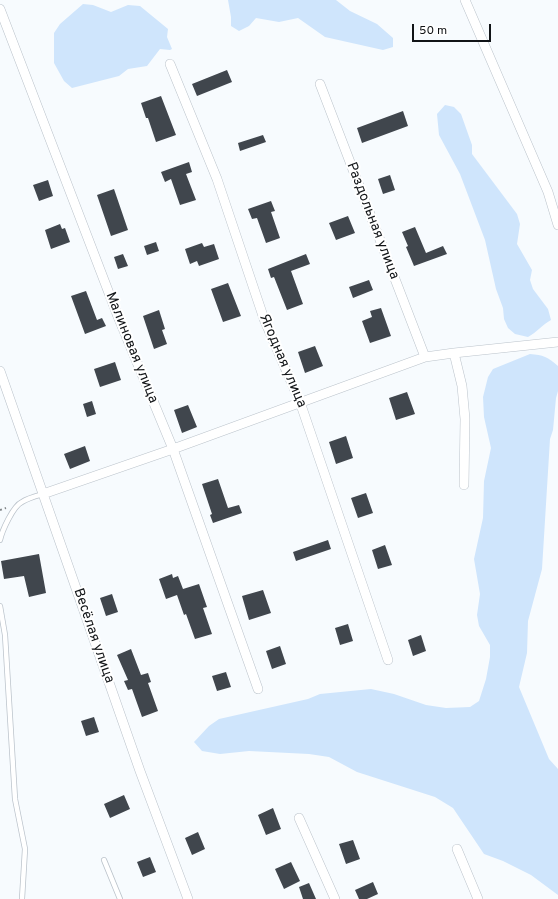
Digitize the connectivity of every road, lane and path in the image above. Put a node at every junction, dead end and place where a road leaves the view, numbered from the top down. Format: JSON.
{"nodes":[{"id":1,"x":465,"y":0,"type":"edge"},
{"id":2,"x":0,"y":9,"type":"edge"},
{"id":3,"x":170,"y":64,"type":"dead end"},
{"id":4,"x":320,"y":84,"type":"dead end"},
{"id":5,"x":558,"y":224,"type":"edge"},
{"id":6,"x":558,"y":342,"type":"edge"},
{"id":7,"x":454,"y":353,"type":"junction"},
{"id":8,"x":425,"y":357,"type":"junction"},
{"id":9,"x":0,"y":371,"type":"edge"},
{"id":10,"x":300,"y":402,"type":"junction"},
{"id":11,"x":173,"y":449,"type":"junction"},
{"id":12,"x":464,"y":485,"type":"dead end"},
{"id":13,"x":43,"y":494,"type":"junction"},
{"id":14,"x":0,"y":540,"type":"edge"},
{"id":15,"x":0,"y":606,"type":"edge"},
{"id":16,"x":388,"y":660,"type":"dead end"},
{"id":17,"x":258,"y":689,"type":"dead end"},
{"id":18,"x":299,"y":818,"type":"dead end"},
{"id":19,"x":457,"y":849,"type":"dead end"},
{"id":20,"x":104,"y":860,"type":"dead end"},
{"id":21,"x":22,"y":899,"type":"edge"},
{"id":22,"x":120,"y":899,"type":"edge"},
{"id":23,"x":188,"y":899,"type":"edge"},
{"id":24,"x":335,"y":899,"type":"edge"},
{"id":25,"x":478,"y":899,"type":"edge"}],
"edges":[{"from":1,"to":5,"type":"street"},
{"from":2,"to":11,"type":"street","name":"Малиновая улица"},
{"from":3,"to":10,"type":"street","name":"Ягодная улица"},
{"from":4,"to":8,"type":"street","name":"Раздольная улица"},
{"from":6,"to":7,"type":"street"},
{"from":7,"to":8,"type":"street"},
{"from":7,"to":12,"type":"street"},
{"from":8,"to":10,"type":"street"},
{"from":9,"to":13,"type":"street","name":"Весёлая улица"},
{"from":10,"to":11,"type":"street"},
{"from":10,"to":16,"type":"street","name":"Ягодная улица"},
{"from":11,"to":13,"type":"street"},
{"from":11,"to":17,"type":"street","name":"Малиновая улица"},
{"from":13,"to":14,"type":"lane"},
{"from":13,"to":23,"type":"street","name":"Весёлая улица"},
{"from":15,"to":21,"type":"lane"},
{"from":18,"to":24,"type":"street"},
{"from":19,"to":25,"type":"street"},
{"from":20,"to":22,"type":"lane"}]}
